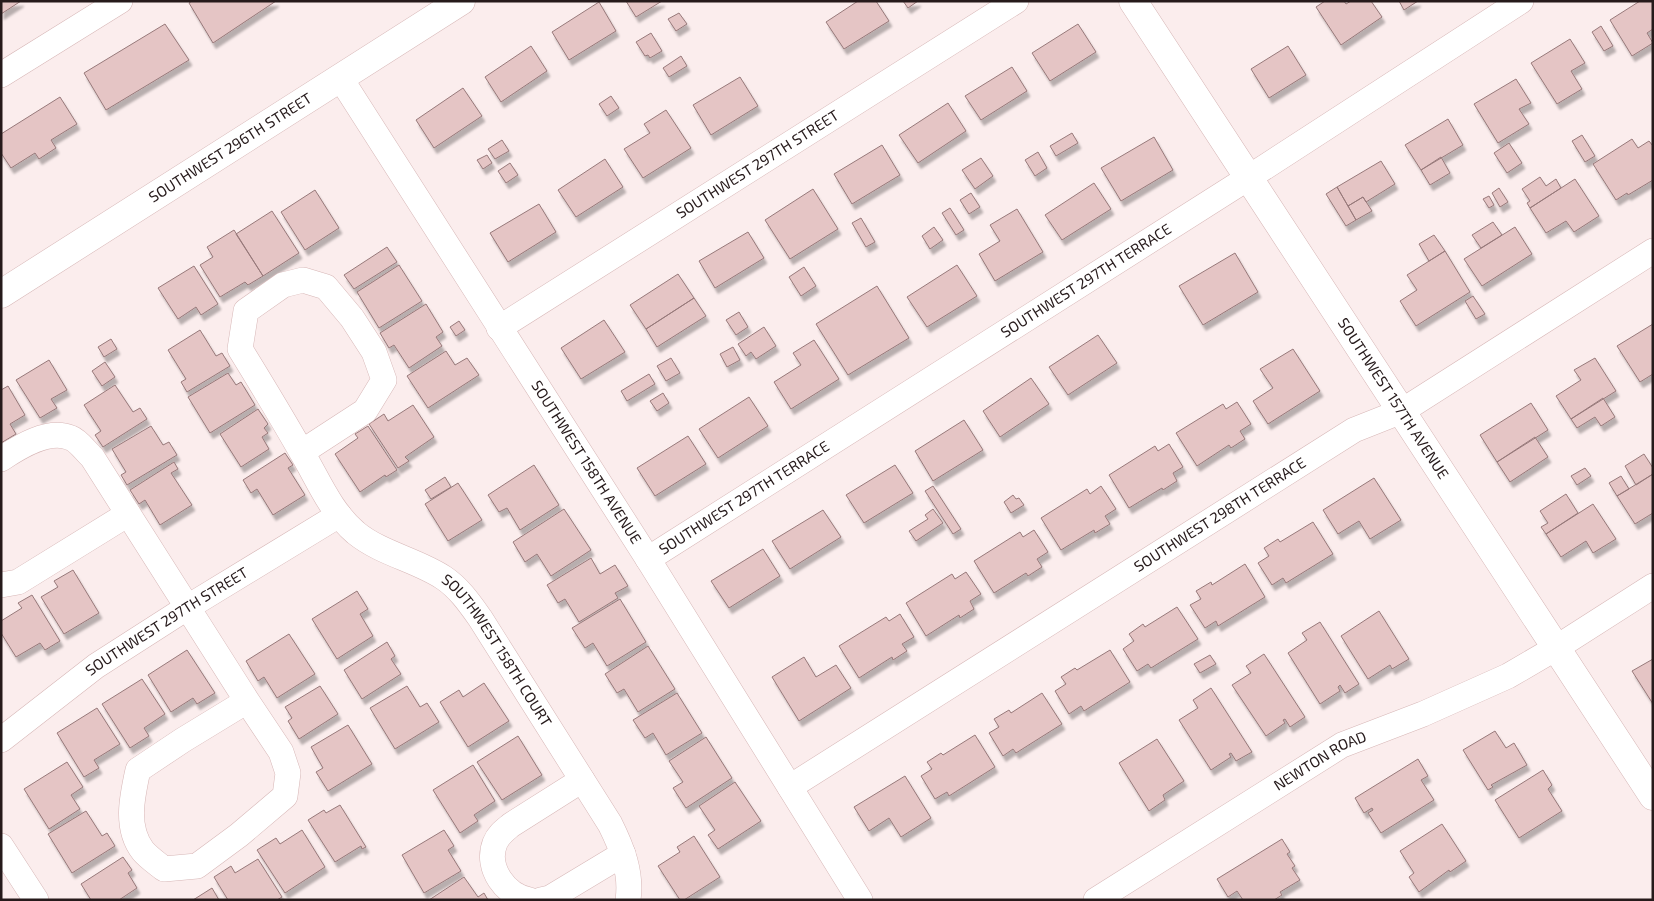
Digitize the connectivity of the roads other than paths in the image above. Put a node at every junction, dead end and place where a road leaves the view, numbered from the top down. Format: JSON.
{"nodes":[{"id":1,"x":462,"y":1,"type":"edge"},
{"id":2,"x":1016,"y":1,"type":"edge"},
{"id":3,"x":1133,"y":1,"type":"edge"},
{"id":4,"x":1521,"y":1,"type":"edge"},
{"id":5,"x":108,"y":4,"type":"edge"},
{"id":6,"x":1,"y":75,"type":"edge"},
{"id":7,"x":341,"y":79,"type":"junction"},
{"id":8,"x":1248,"y":178,"type":"junction"},
{"id":9,"x":1653,"y":252,"type":"edge"},
{"id":10,"x":1,"y":294,"type":"edge"},
{"id":11,"x":499,"y":328,"type":"junction"},
{"id":12,"x":1402,"y":411,"type":"junction"},
{"id":13,"x":302,"y":452,"type":"junction"},
{"id":14,"x":1,"y":460,"type":"edge"},
{"id":15,"x":128,"y":514,"type":"junction"},
{"id":16,"x":339,"y":514,"type":"junction"},
{"id":17,"x":648,"y":559,"type":"junction"},
{"id":18,"x":1,"y":586,"type":"edge"},
{"id":19,"x":1653,"y":586,"type":"edge"},
{"id":20,"x":188,"y":607,"type":"junction"},
{"id":21,"x":1556,"y":648,"type":"junction"},
{"id":22,"x":247,"y":701,"type":"junction"},
{"id":23,"x":1,"y":740,"type":"edge"},
{"id":24,"x":582,"y":780,"type":"junction"},
{"id":25,"x":790,"y":787,"type":"junction"},
{"id":26,"x":1653,"y":796,"type":"edge"},
{"id":27,"x":1,"y":846,"type":"edge"},
{"id":28,"x":623,"y":854,"type":"junction"},
{"id":29,"x":36,"y":900,"type":"edge"},
{"id":30,"x":530,"y":900,"type":"edge"},
{"id":31,"x":541,"y":900,"type":"edge"},
{"id":32,"x":628,"y":900,"type":"edge"},
{"id":33,"x":860,"y":900,"type":"edge"},
{"id":34,"x":1096,"y":900,"type":"edge"}],
"edges":[{"from":1,"to":7,"type":"street","name":"SOUTHWEST 296TH STREET"},
{"from":2,"to":11,"type":"street","name":"SOUTHWEST 297TH STREET"},
{"from":3,"to":8,"type":"street","name":"SOUTHWEST 157TH AVENUE"},
{"from":4,"to":8,"type":"street","name":"SOUTHWEST 297TH TERRACE"},
{"from":5,"to":6,"type":"street"},
{"from":7,"to":10,"type":"street","name":"SOUTHWEST 296TH STREET"},
{"from":7,"to":11,"type":"street","name":"SOUTHWEST 158TH AVENUE"},
{"from":8,"to":12,"type":"street","name":"SOUTHWEST 157TH AVENUE"},
{"from":8,"to":17,"type":"street","name":"SOUTHWEST 297TH TERRACE"},
{"from":9,"to":12,"type":"street","name":"SOUTHWEST 298TH TERRACE"},
{"from":11,"to":17,"type":"street","name":"SOUTHWEST 158TH AVENUE"},
{"from":12,"to":21,"type":"street","name":"SOUTHWEST 157TH AVENUE"},
{"from":12,"to":25,"type":"street","name":"SOUTHWEST 298TH TERRACE"},
{"from":13,"to":13,"type":"street","name":"SOUTHWEST 158TH COURT"},
{"from":13,"to":16,"type":"street","name":"SOUTHWEST 158TH COURT"},
{"from":14,"to":15,"type":"street"},
{"from":15,"to":18,"type":"street"},
{"from":15,"to":20,"type":"street"},
{"from":16,"to":20,"type":"street","name":"SOUTHWEST 297TH STREET"},
{"from":16,"to":24,"type":"street","name":"SOUTHWEST 158TH COURT"},
{"from":17,"to":25,"type":"street","name":"SOUTHWEST 158TH AVENUE"},
{"from":19,"to":21,"type":"street","name":"NEWTON ROAD"},
{"from":20,"to":22,"type":"street"},
{"from":20,"to":23,"type":"street","name":"SOUTHWEST 297TH STREET"},
{"from":21,"to":26,"type":"street","name":"SOUTHWEST 157TH AVENUE"},
{"from":21,"to":34,"type":"street","name":"NEWTON ROAD"},
{"from":22,"to":22,"type":"street"},
{"from":24,"to":28,"type":"street","name":"SOUTHWEST 158TH COURT"},
{"from":24,"to":30,"type":"street"},
{"from":25,"to":33,"type":"street","name":"SOUTHWEST 158TH AVENUE"},
{"from":27,"to":29,"type":"street"},
{"from":28,"to":31,"type":"street"},
{"from":28,"to":32,"type":"street","name":"SOUTHWEST 158TH COURT"}]}
